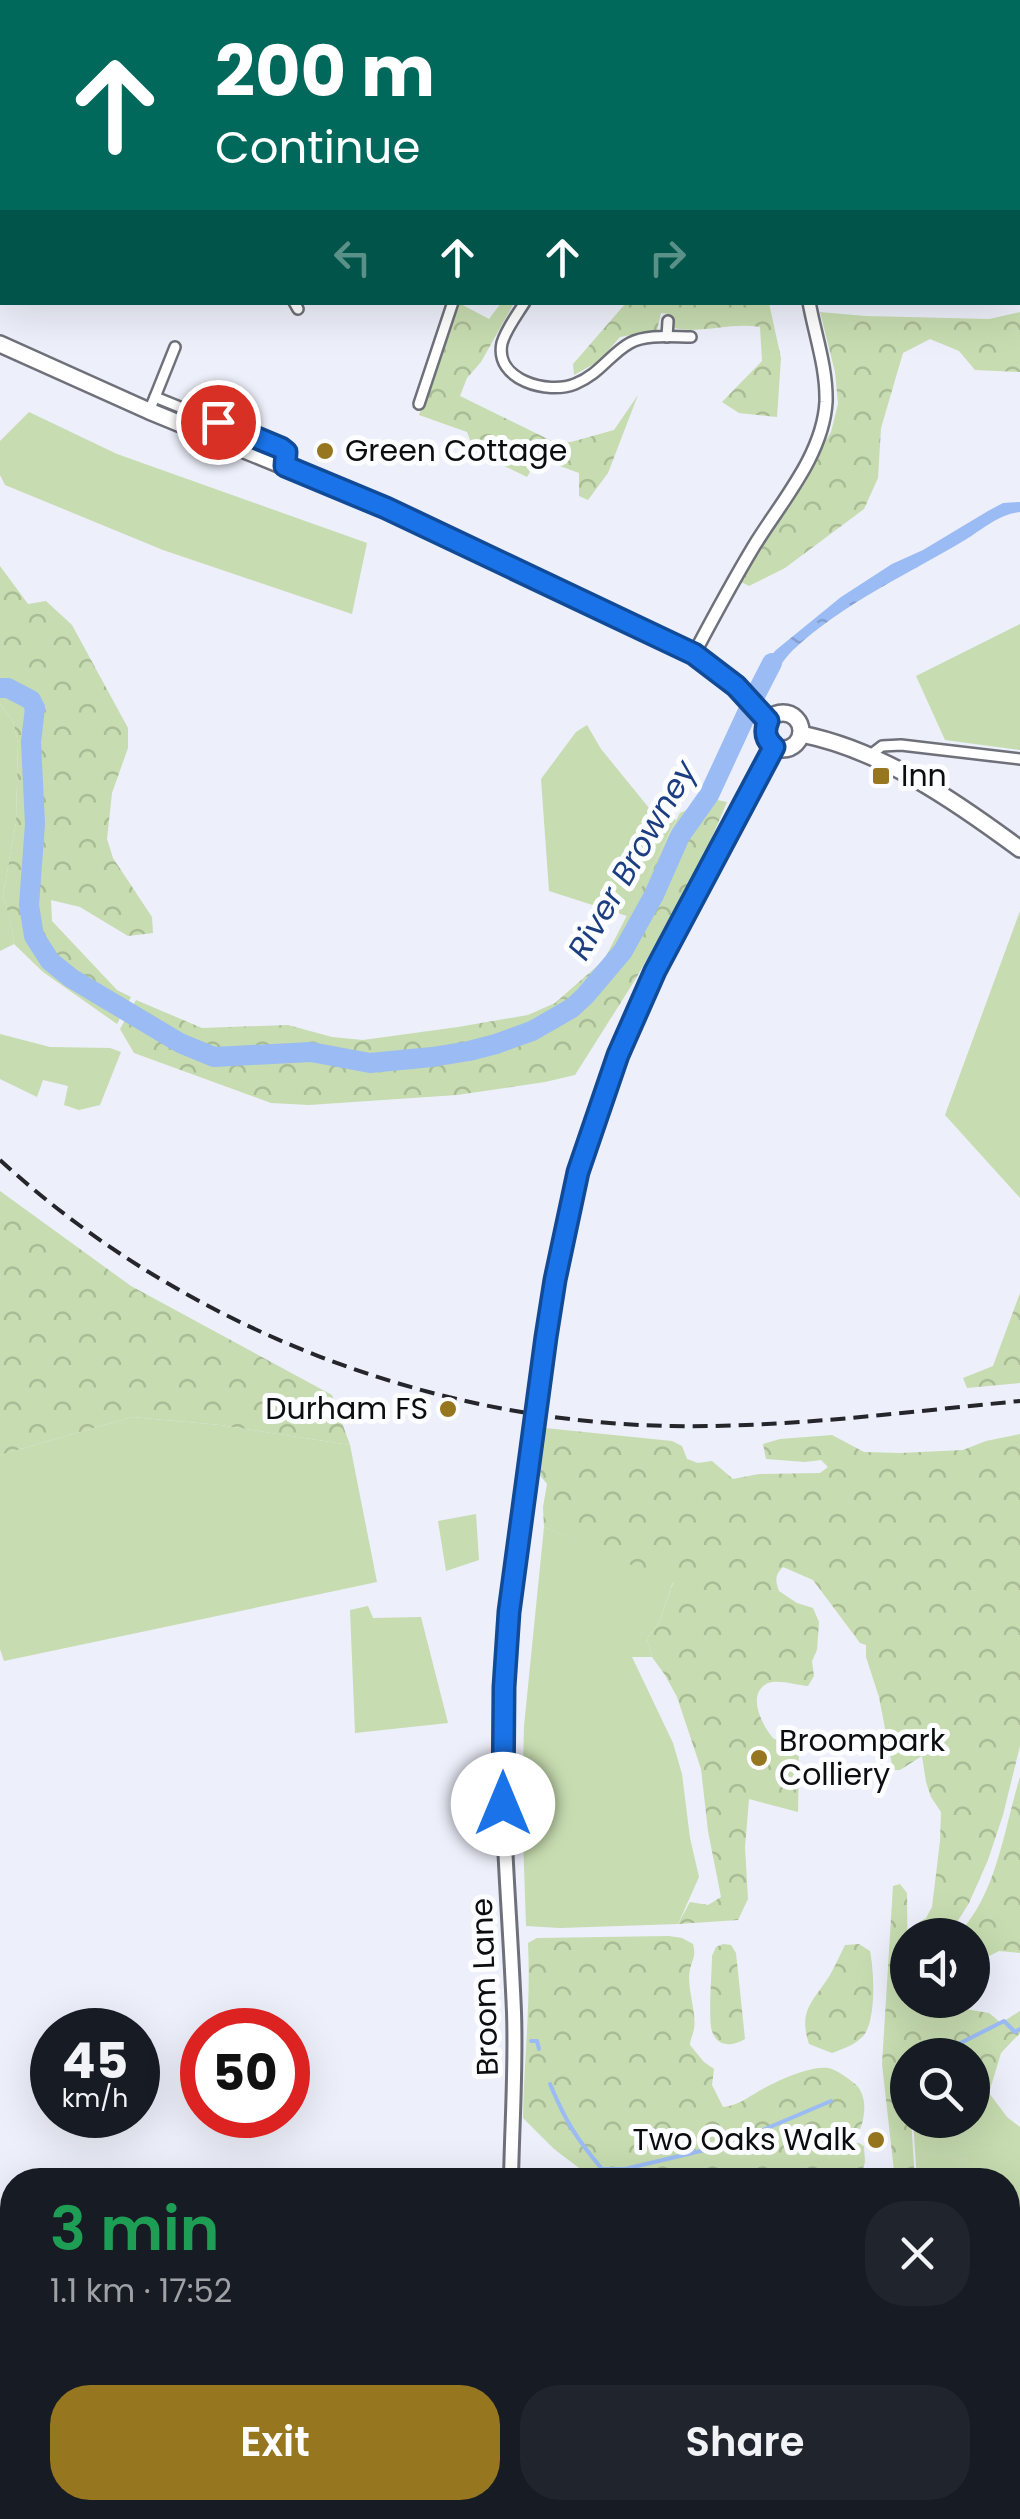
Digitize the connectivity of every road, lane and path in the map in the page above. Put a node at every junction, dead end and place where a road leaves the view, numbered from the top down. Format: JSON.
{"nodes":[{"id":1,"x":452,"y":305,"type":"edge"},
{"id":2,"x":522,"y":305,"type":"edge"},
{"id":3,"x":810,"y":305,"type":"edge"},
{"id":4,"x":668,"y":321,"type":"dead end"},
{"id":5,"x":667,"y":337,"type":"junction"},
{"id":6,"x":690,"y":337,"type":"dead end"},
{"id":7,"x":0,"y":344,"type":"edge"},
{"id":8,"x":175,"y":347,"type":"dead end"},
{"id":9,"x":152,"y":404,"type":"junction"},
{"id":10,"x":419,"y":404,"type":"dead end"},
{"id":11,"x":694,"y":654,"type":"junction"},
{"id":12,"x":768,"y":721,"type":"junction"},
{"id":13,"x":800,"y":734,"type":"junction"},
{"id":14,"x":774,"y":747,"type":"junction"},
{"id":15,"x":869,"y":756,"type":"junction"},
{"id":16,"x":1020,"y":759,"type":"edge"},
{"id":17,"x":1020,"y":849,"type":"edge"},
{"id":18,"x":510,"y":2168,"type":"edge"}],
"edges":[{"from":1,"to":10,"type":"street"},
{"from":2,"to":5,"type":"street"},
{"from":3,"to":11,"type":"street"},
{"from":4,"to":5,"type":"street"},
{"from":5,"to":6,"type":"street"},
{"from":7,"to":9,"type":"main road"},
{"from":8,"to":9,"type":"street"},
{"from":9,"to":11,"type":"main road"},
{"from":11,"to":12,"type":"main road"},
{"from":12,"to":13,"type":"main road"},
{"from":12,"to":14,"type":"main road"},
{"from":13,"to":14,"type":"main road"},
{"from":13,"to":15,"type":"main road"},
{"from":14,"to":18,"type":"main road","name":"Broom Lane","bridge":true},
{"from":15,"to":16,"type":"street"},
{"from":15,"to":17,"type":"main road"}]}
